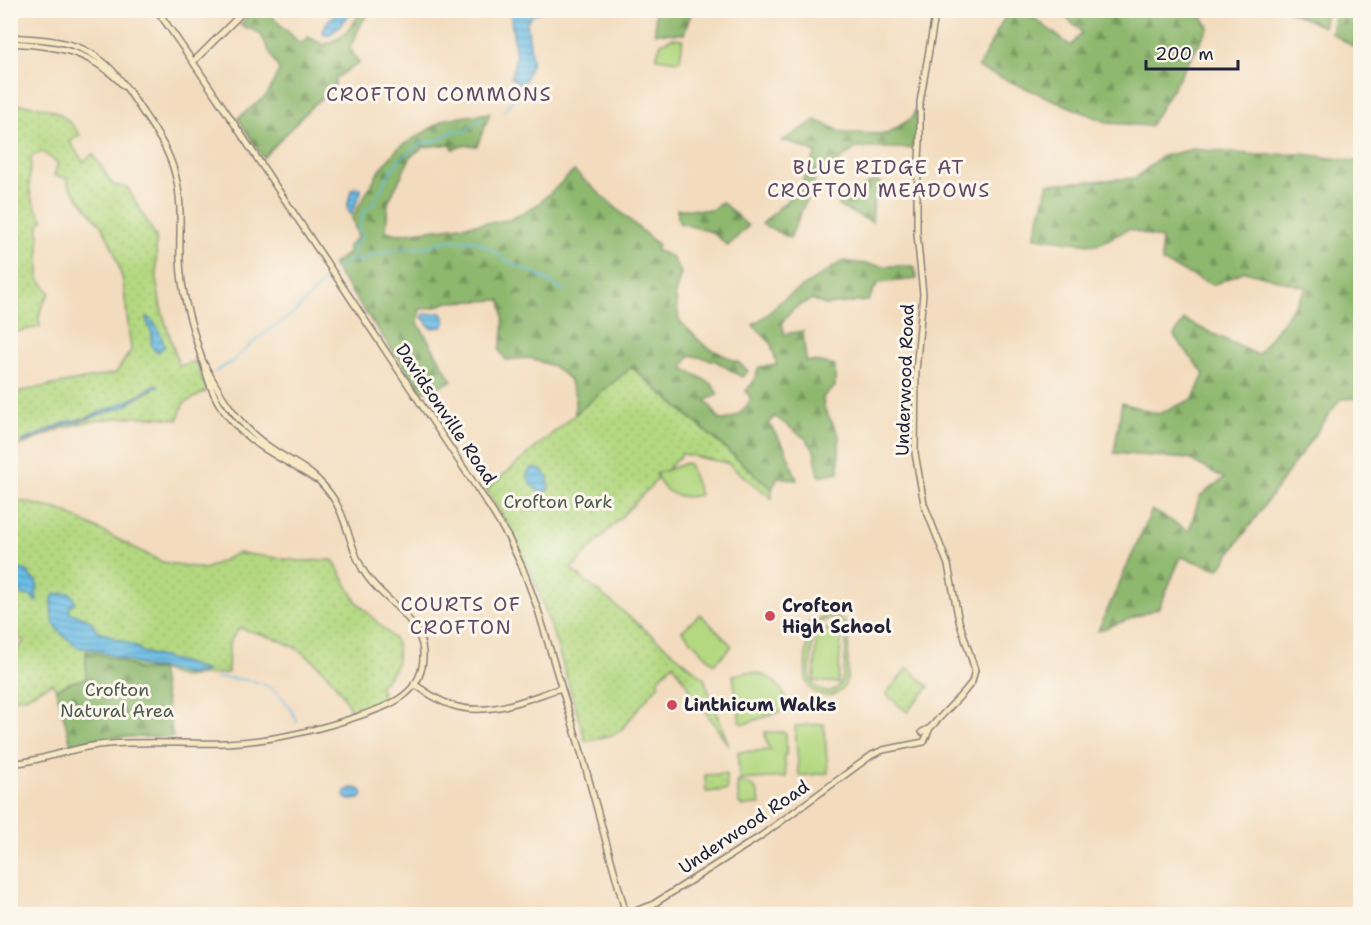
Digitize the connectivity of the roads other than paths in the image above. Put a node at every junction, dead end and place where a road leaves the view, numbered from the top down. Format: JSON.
{"nodes":[{"id":1,"x":157,"y":10,"type":"edge"},
{"id":2,"x":245,"y":10,"type":"edge"},
{"id":3,"x":936,"y":10,"type":"edge"},
{"id":4,"x":10,"y":37,"type":"edge"},
{"id":5,"x":10,"y":43,"type":"edge"},
{"id":6,"x":194,"y":62,"type":"junction"},
{"id":7,"x":136,"y":102,"type":"junction"},
{"id":8,"x":414,"y":684,"type":"junction"},
{"id":9,"x":561,"y":688,"type":"junction"},
{"id":10,"x":924,"y":734,"type":"junction"},
{"id":11,"x":918,"y":740,"type":"junction"},
{"id":12,"x":10,"y":764,"type":"edge"},
{"id":13,"x":626,"y":915,"type":"edge"}],
"edges":[{"from":1,"to":6,"type":"street","name":"Davidsonville Road"},
{"from":2,"to":6,"type":"street"},
{"from":3,"to":10,"type":"street","name":"Underwood Road"},
{"from":4,"to":7,"type":"street"},
{"from":5,"to":7,"type":"street"},
{"from":6,"to":9,"type":"street","name":"Davidsonville Road"},
{"from":7,"to":8,"type":"street"},
{"from":8,"to":9,"type":"street"},
{"from":8,"to":12,"type":"street"},
{"from":9,"to":13,"type":"street","name":"Davidsonville Road"},
{"from":10,"to":11,"type":"street"},
{"from":10,"to":11,"type":"street"},
{"from":11,"to":13,"type":"street","name":"Underwood Road"}]}
